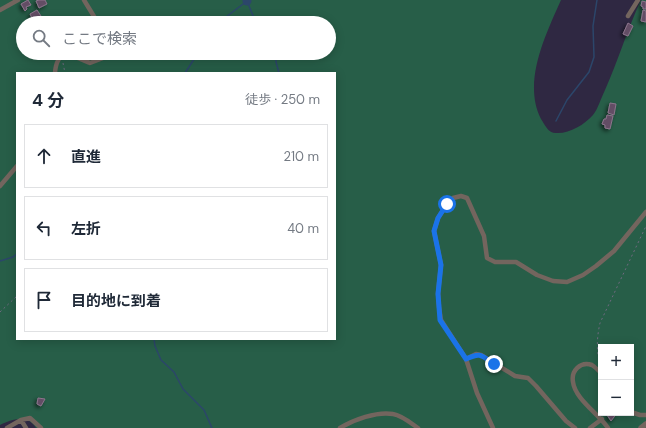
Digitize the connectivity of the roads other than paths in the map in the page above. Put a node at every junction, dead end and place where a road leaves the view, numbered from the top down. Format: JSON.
{"nodes":[{"id":1,"x":18,"y":0,"type":"edge"},
{"id":2,"x":84,"y":0,"type":"edge"},
{"id":3,"x":638,"y":0,"type":"edge"},
{"id":4,"x":0,"y":10,"type":"edge"},
{"id":5,"x":94,"y":16,"type":"edge"},
{"id":6,"x":628,"y":16,"type":"dead end"},
{"id":7,"x":58,"y":60,"type":"edge"},
{"id":8,"x":82,"y":60,"type":"edge"},
{"id":9,"x":98,"y":60,"type":"edge"},
{"id":10,"x":55,"y":72,"type":"edge"},
{"id":11,"x":16,"y":167,"type":"edge"},
{"id":12,"x":0,"y":186,"type":"edge"},
{"id":13,"x":646,"y":212,"type":"edge"},
{"id":14,"x":466,"y":359,"type":"junction"},
{"id":15,"x":598,"y":370,"type":"edge"},
{"id":16,"x":634,"y":413,"type":"edge"},
{"id":17,"x":646,"y":415,"type":"edge"},
{"id":18,"x":602,"y":419,"type":"junction"},
{"id":19,"x":22,"y":420,"type":"junction"},
{"id":20,"x":646,"y":424,"type":"edge"},
{"id":21,"x":7,"y":428,"type":"edge"},
{"id":22,"x":26,"y":428,"type":"edge"},
{"id":23,"x":41,"y":428,"type":"edge"},
{"id":24,"x":340,"y":428,"type":"edge"},
{"id":25,"x":418,"y":428,"type":"edge"},
{"id":26,"x":494,"y":428,"type":"edge"},
{"id":27,"x":575,"y":428,"type":"edge"},
{"id":28,"x":590,"y":428,"type":"edge"},
{"id":29,"x":608,"y":428,"type":"edge"},
{"id":30,"x":641,"y":428,"type":"edge"}],
"edges":[{"from":1,"to":4,"type":"street"},
{"from":2,"to":5,"type":"street"},
{"from":3,"to":6,"type":"street"},
{"from":7,"to":10,"type":"street"},
{"from":8,"to":9,"type":"street"},
{"from":11,"to":12,"type":"street"},
{"from":13,"to":14,"type":"street"},
{"from":14,"to":26,"type":"street"},
{"from":14,"to":27,"type":"street"},
{"from":15,"to":18,"type":"street"},
{"from":16,"to":17,"type":"street"},
{"from":18,"to":28,"type":"street"},
{"from":18,"to":29,"type":"street"},
{"from":19,"to":21,"type":"street"},
{"from":19,"to":22,"type":"street"},
{"from":19,"to":23,"type":"street"},
{"from":20,"to":30,"type":"street"},
{"from":24,"to":25,"type":"street"}]}
